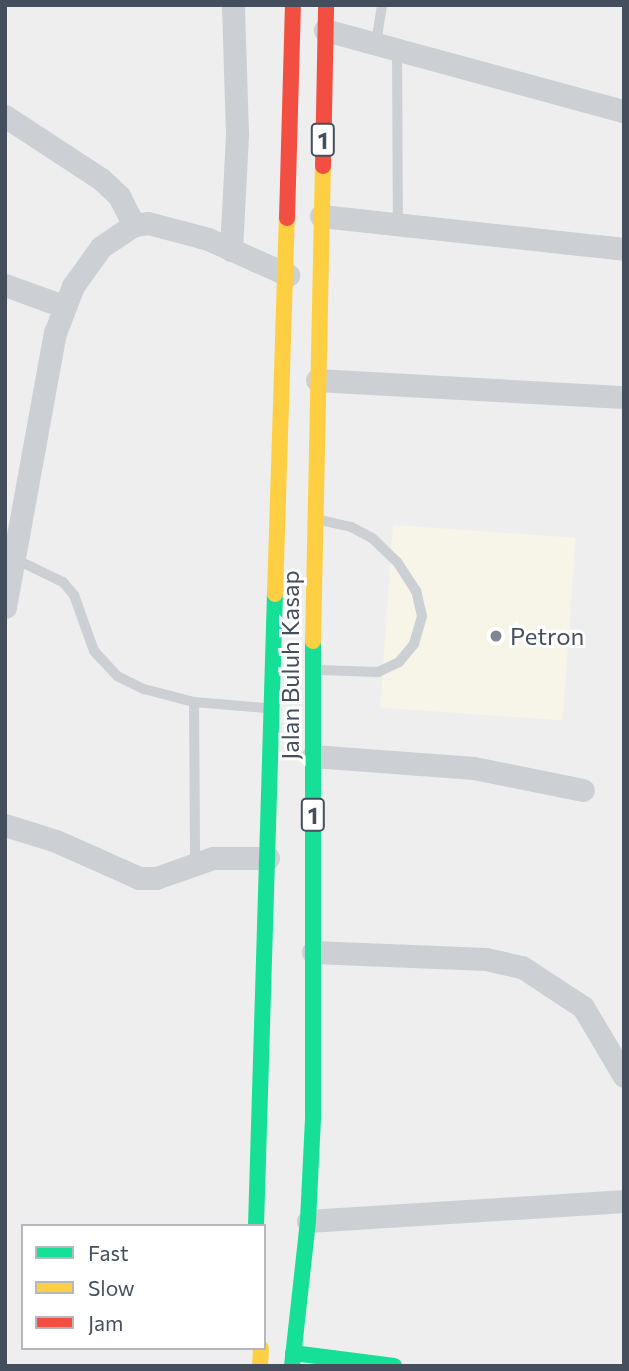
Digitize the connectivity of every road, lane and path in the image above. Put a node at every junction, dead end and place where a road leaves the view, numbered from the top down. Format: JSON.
{"nodes":[{"id":1,"x":233,"y":5,"type":"edge"},
{"id":2,"x":293,"y":5,"type":"edge"},
{"id":3,"x":326,"y":5,"type":"edge"},
{"id":4,"x":382,"y":5,"type":"edge"},
{"id":5,"x":325,"y":30,"type":"junction"},
{"id":6,"x":387,"y":45,"type":"junction"},
{"id":7,"x":624,"y":111,"type":"edge"},
{"id":8,"x":5,"y":116,"type":"edge"},
{"id":9,"x":321,"y":216,"type":"junction"},
{"id":10,"x":134,"y":225,"type":"junction"},
{"id":11,"x":398,"y":225,"type":"junction"},
{"id":12,"x":624,"y":249,"type":"edge"},
{"id":13,"x":231,"y":250,"type":"junction"},
{"id":14,"x":288,"y":275,"type":"junction"},
{"id":15,"x":5,"y":285,"type":"edge"},
{"id":16,"x":63,"y":306,"type":"junction"},
{"id":17,"x":317,"y":380,"type":"junction"},
{"id":18,"x":624,"y":397,"type":"edge"},
{"id":19,"x":314,"y":519,"type":"junction"},
{"id":20,"x":15,"y":559,"type":"junction"},
{"id":21,"x":5,"y":607,"type":"edge"},
{"id":22,"x":312,"y":670,"type":"junction"},
{"id":23,"x":194,"y":702,"type":"junction"},
{"id":24,"x":271,"y":708,"type":"junction"},
{"id":25,"x":313,"y":756,"type":"junction"},
{"id":26,"x":583,"y":790,"type":"dead end"},
{"id":27,"x":5,"y":825,"type":"edge"},
{"id":28,"x":268,"y":858,"type":"junction"},
{"id":29,"x":195,"y":863,"type":"junction"},
{"id":30,"x":313,"y":952,"type":"junction"},
{"id":31,"x":624,"y":1076,"type":"edge"},
{"id":32,"x":257,"y":1113,"type":"junction"},
{"id":33,"x":313,"y":1117,"type":"junction"},
{"id":34,"x":624,"y":1201,"type":"edge"},
{"id":35,"x":308,"y":1221,"type":"junction"},
{"id":36,"x":256,"y":1224,"type":"edge"},
{"id":37,"x":293,"y":1359,"type":"edge"},
{"id":38,"x":385,"y":1365,"type":"edge"}],
"edges":[{"from":1,"to":13,"type":"street"},
{"from":2,"to":14,"type":"main road","name":"Jalan Buluh Kasap","number":"1"},
{"from":3,"to":5,"type":"main road","name":"Jalan Buluh Kasap","number":"1"},
{"from":4,"to":6,"type":"lane"},
{"from":5,"to":6,"type":"street"},
{"from":5,"to":9,"type":"main road","name":"Jalan Buluh Kasap","number":"1"},
{"from":6,"to":7,"type":"street"},
{"from":6,"to":11,"type":"lane"},
{"from":8,"to":10,"type":"street"},
{"from":9,"to":11,"type":"street"},
{"from":9,"to":17,"type":"main road","name":"Jalan Buluh Kasap","number":"1"},
{"from":10,"to":13,"type":"street"},
{"from":10,"to":16,"type":"street"},
{"from":11,"to":12,"type":"street"},
{"from":13,"to":14,"type":"street"},
{"from":14,"to":24,"type":"main road","name":"Jalan Buluh Kasap","number":"1"},
{"from":15,"to":16,"type":"street"},
{"from":16,"to":20,"type":"street"},
{"from":17,"to":18,"type":"street"},
{"from":17,"to":19,"type":"main road","name":"Jalan Buluh Kasap","number":"1"},
{"from":19,"to":22,"type":"main road","name":"Jalan Buluh Kasap","number":"1"},
{"from":19,"to":22,"type":"lane"},
{"from":20,"to":21,"type":"street"},
{"from":20,"to":23,"type":"lane"},
{"from":22,"to":25,"type":"main road","name":"Jalan Buluh Kasap","number":"1"},
{"from":23,"to":24,"type":"lane"},
{"from":23,"to":29,"type":"lane"},
{"from":24,"to":28,"type":"main road","name":"Jalan Buluh Kasap","number":"1"},
{"from":25,"to":26,"type":"street"},
{"from":25,"to":30,"type":"main road","name":"Jalan Buluh Kasap","number":"1"},
{"from":27,"to":29,"type":"street"},
{"from":28,"to":29,"type":"street"},
{"from":28,"to":32,"type":"main road","name":"Jalan Buluh Kasap","number":"1"},
{"from":30,"to":31,"type":"street"},
{"from":30,"to":33,"type":"main road","name":"Jalan Buluh Kasap","number":"1"},
{"from":32,"to":33,"type":"main road"},
{"from":32,"to":36,"type":"main road","name":"Jalan Buluh Kasap","number":"1"},
{"from":33,"to":35,"type":"main road","name":"Jalan Buluh Kasap","number":"1"},
{"from":34,"to":35,"type":"street"},
{"from":35,"to":37,"type":"main road","name":"Jalan Buluh Kasap","number":"1"},
{"from":37,"to":38,"type":"main road"}]}
